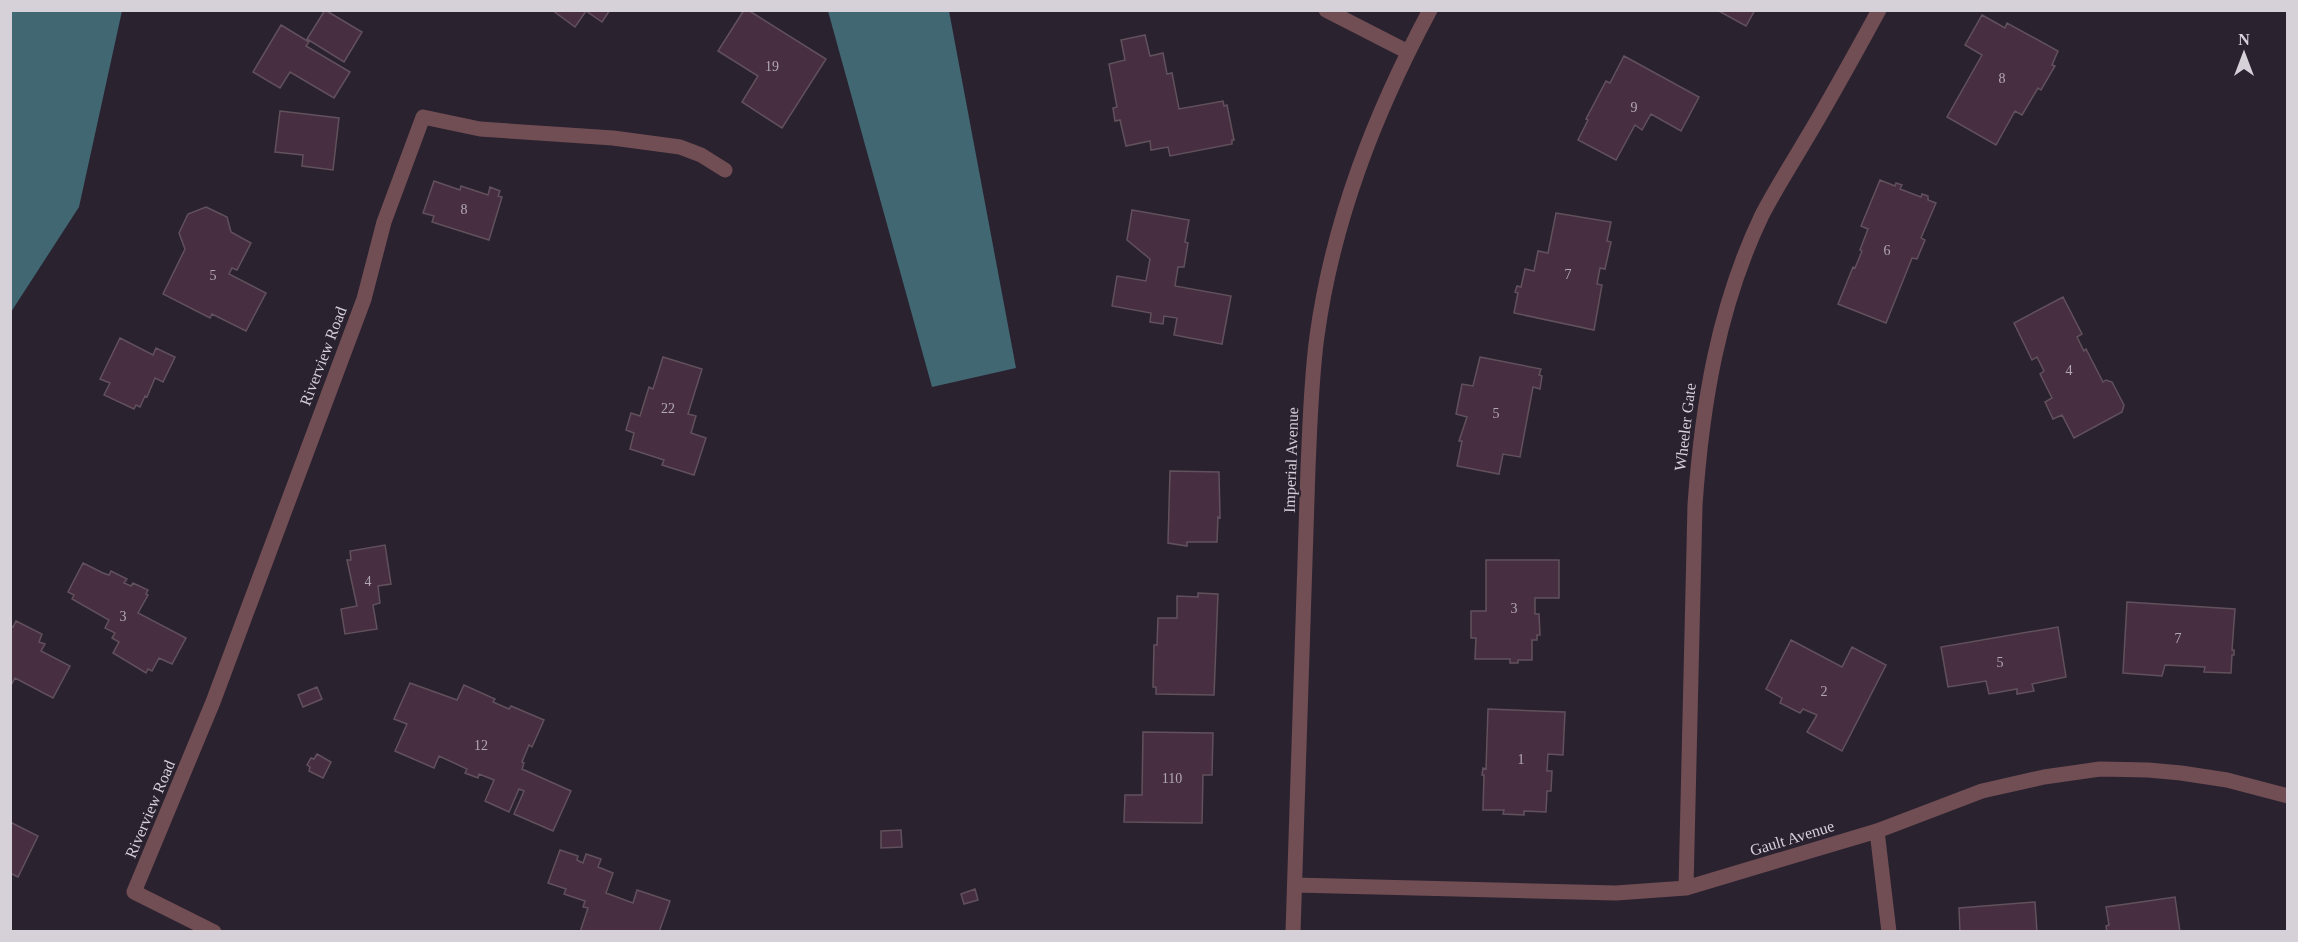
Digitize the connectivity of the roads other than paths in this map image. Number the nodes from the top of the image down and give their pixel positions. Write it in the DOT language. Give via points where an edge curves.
graph roads {
  1 [pos="1326,10"];
  2 [pos="1430,10"];
  3 [pos="1879,10"];
  4 [pos="1408,52"];
  5 [pos="725,170"];
  6 [pos="2288,796"];
  7 [pos="1877,831"];
  8 [pos="1295,885"];
  9 [pos="1686,888"];
  10 [pos="214,932"];
  11 [pos="1293,932"];
  12 [pos="1889,932"];
  1 -- 4 [label="street"];
  2 -- 4 [label="street, Imperial Avenue"];
  3 -- 9 [label="street, Wheeler Gate" via="1762,215 1736,279 1711,367 1695,505"];
  4 -- 8 [label="street, Imperial Avenue" via="1354,178 1317,335 1308,468"];
  5 -- 10 [label="street, Riverview Road" via="680,147 480,129 423,117 384,222 364,298 213,702 134,892"];
  6 -- 7 [label="street, Gault Avenue" via="2227,780 2148,770 2100,769 1982,791"];
  7 -- 9 [label="street, Gault Avenue"];
  7 -- 12 [label="street"];
  8 -- 9 [label="street, Gault Avenue" via="1616,893"];
  8 -- 11 [label="street, Imperial Avenue"];
}
